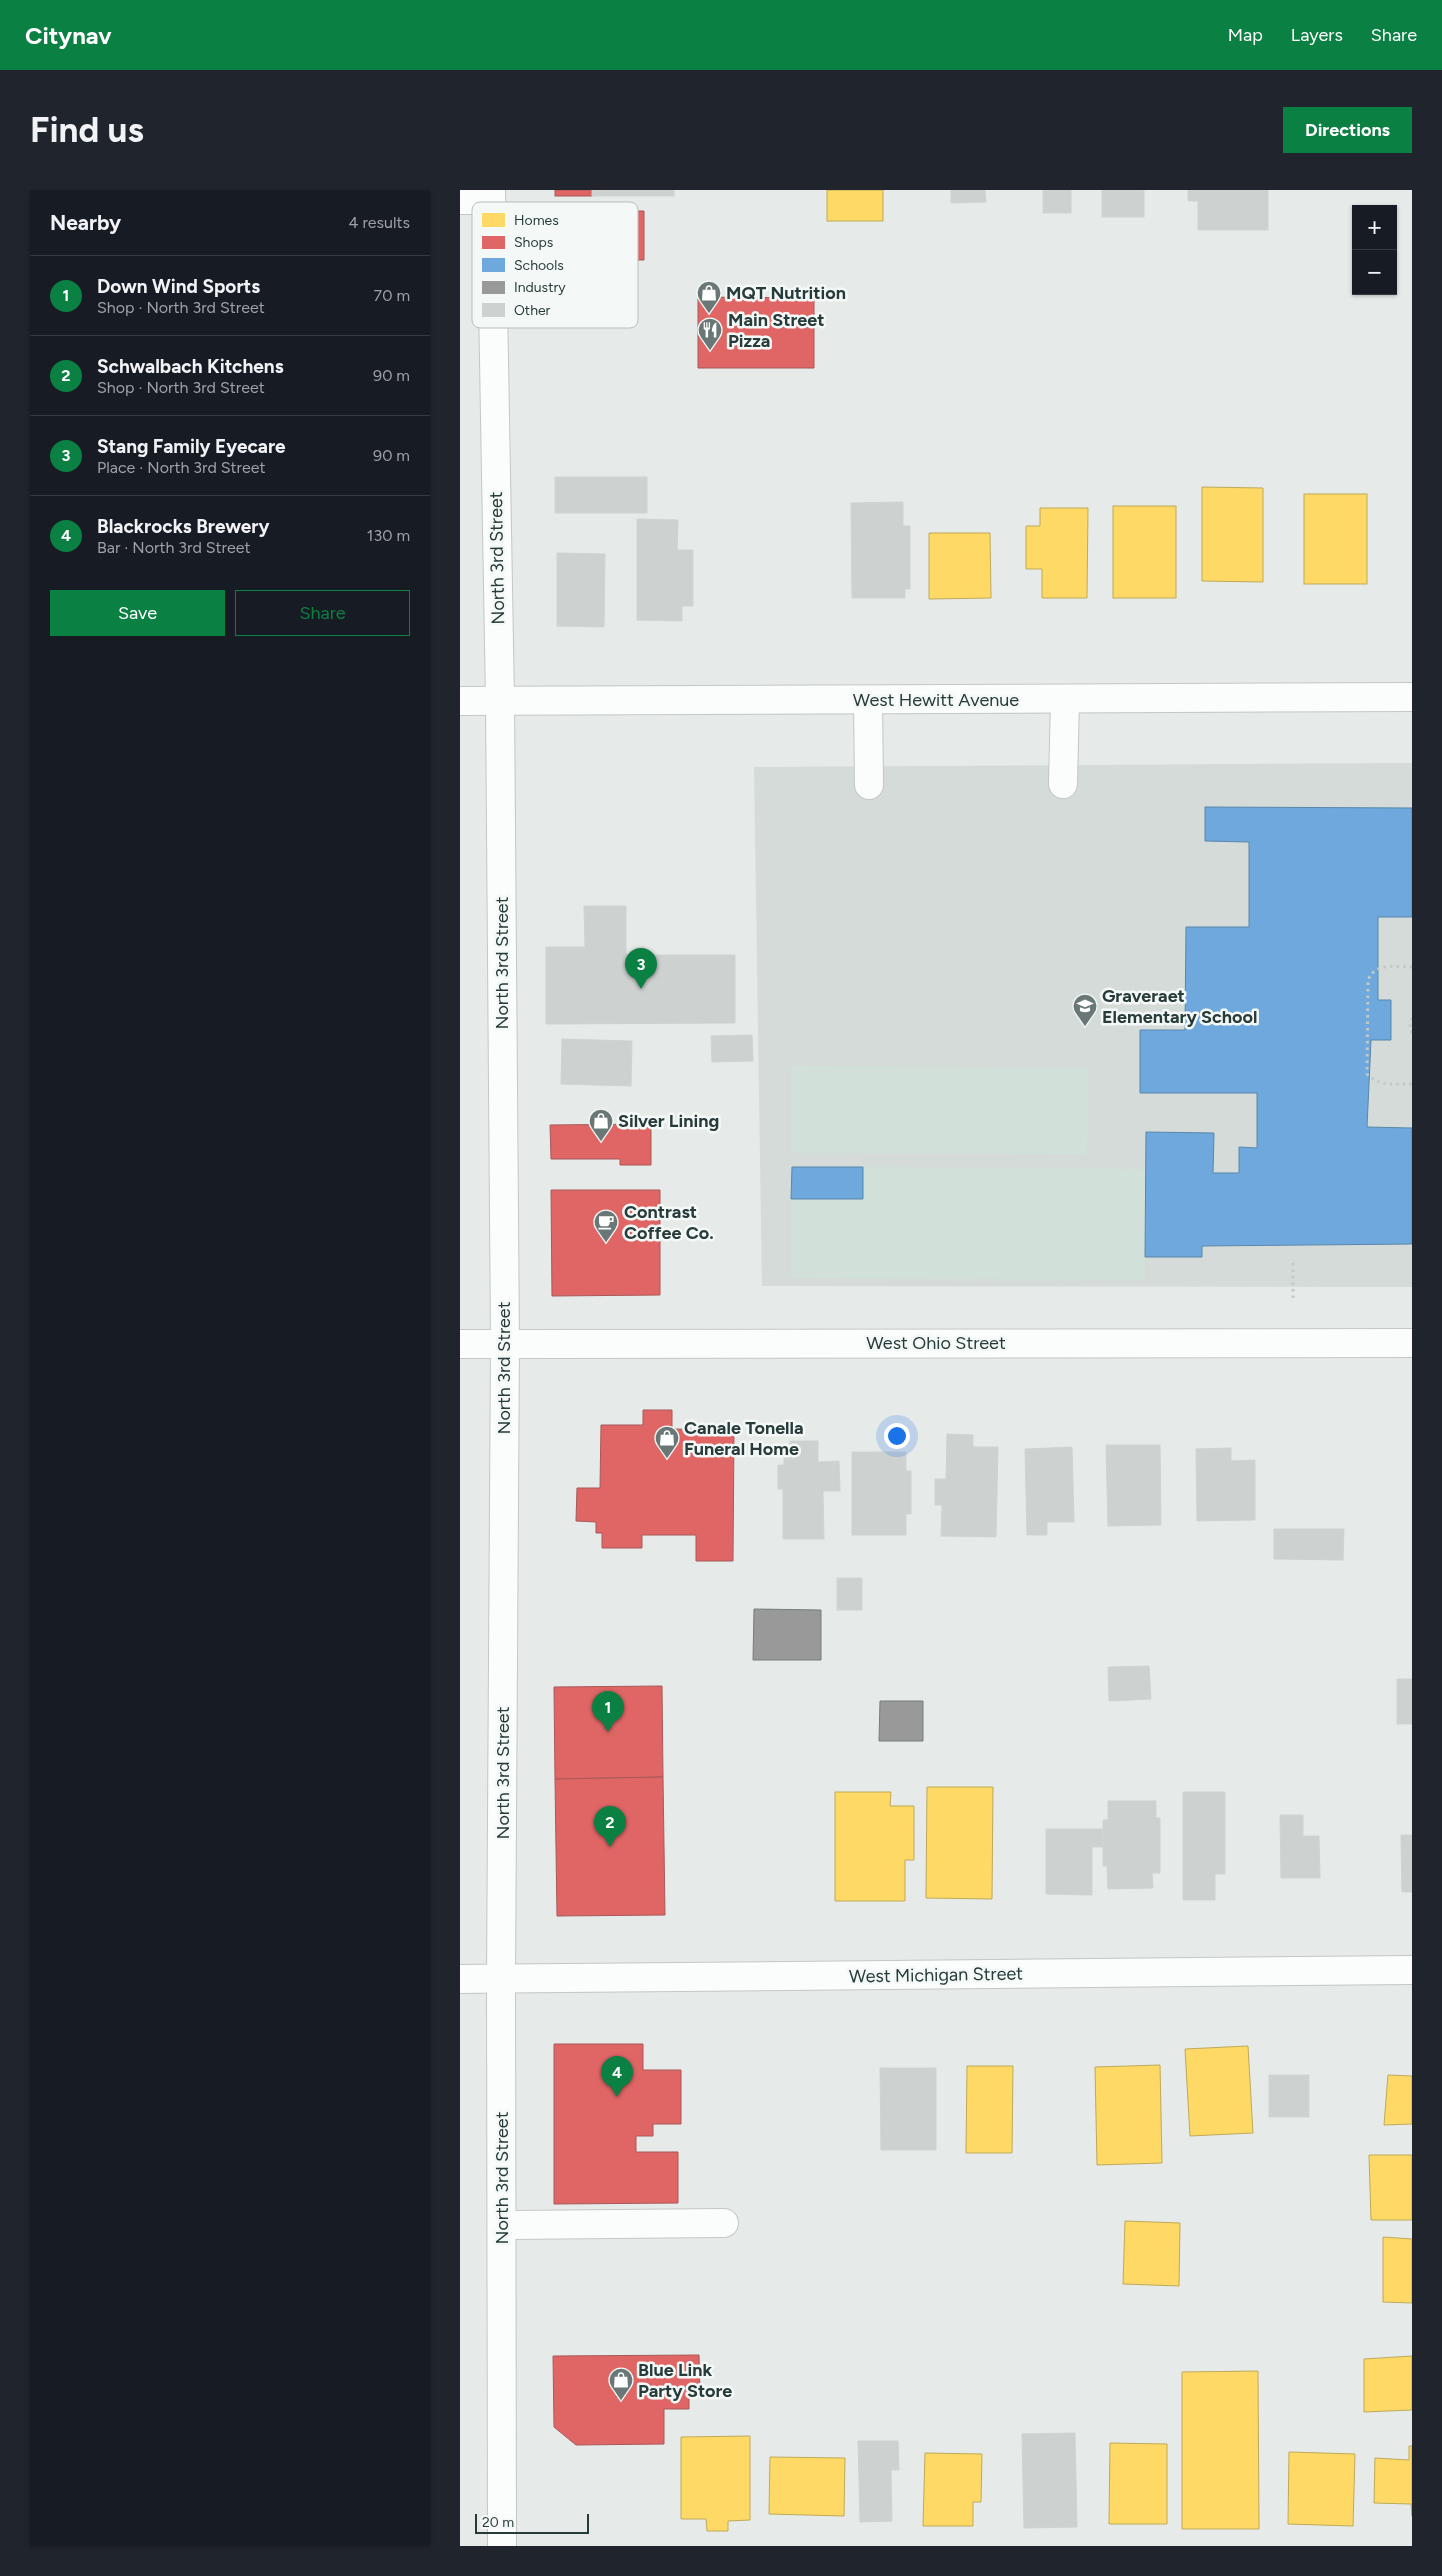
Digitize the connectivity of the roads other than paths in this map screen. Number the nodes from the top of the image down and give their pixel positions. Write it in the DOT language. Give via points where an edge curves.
graph roads {
  1 [pos="491,195"];
  2 [pos="460,200"];
  3 [pos="493,328"];
  4 [pos="1412,698"];
  5 [pos="500,700"];
  6 [pos="868,700"];
  7 [pos="1065,700"];
  8 [pos="460,701"];
  9 [pos="1063,784"];
  10 [pos="869,785"];
  11 [pos="505,1343"];
  12 [pos="1412,1343"];
  13 [pos="460,1344"];
  14 [pos="1412,1970"];
  15 [pos="460,1979"];
  16 [pos="501,1979"];
  17 [pos="724,2223"];
  18 [pos="502,2225"];
  19 [pos="502,2546"];
  1 -- 2 [label="street"];
  3 -- 5 [label="street, North 3rd Street"];
  4 -- 7 [label="street, West Hewitt Avenue"];
  5 -- 6 [label="street, West Hewitt Avenue"];
  5 -- 8 [label="street, West Hewitt Avenue"];
  5 -- 11 [label="street, North 3rd Street"];
  6 -- 7 [label="street, West Hewitt Avenue"];
  6 -- 10 [label="street"];
  7 -- 9 [label="street"];
  11 -- 12 [label="street, West Ohio Street"];
  11 -- 13 [label="street, West Ohio Street"];
  11 -- 16 [label="street, North 3rd Street"];
  14 -- 16 [label="street, West Michigan Street"];
  15 -- 16 [label="street, West Michigan Street"];
  16 -- 18 [label="street, North 3rd Street"];
  17 -- 18 [label="street"];
  18 -- 19 [label="street, North 3rd Street"];
}
